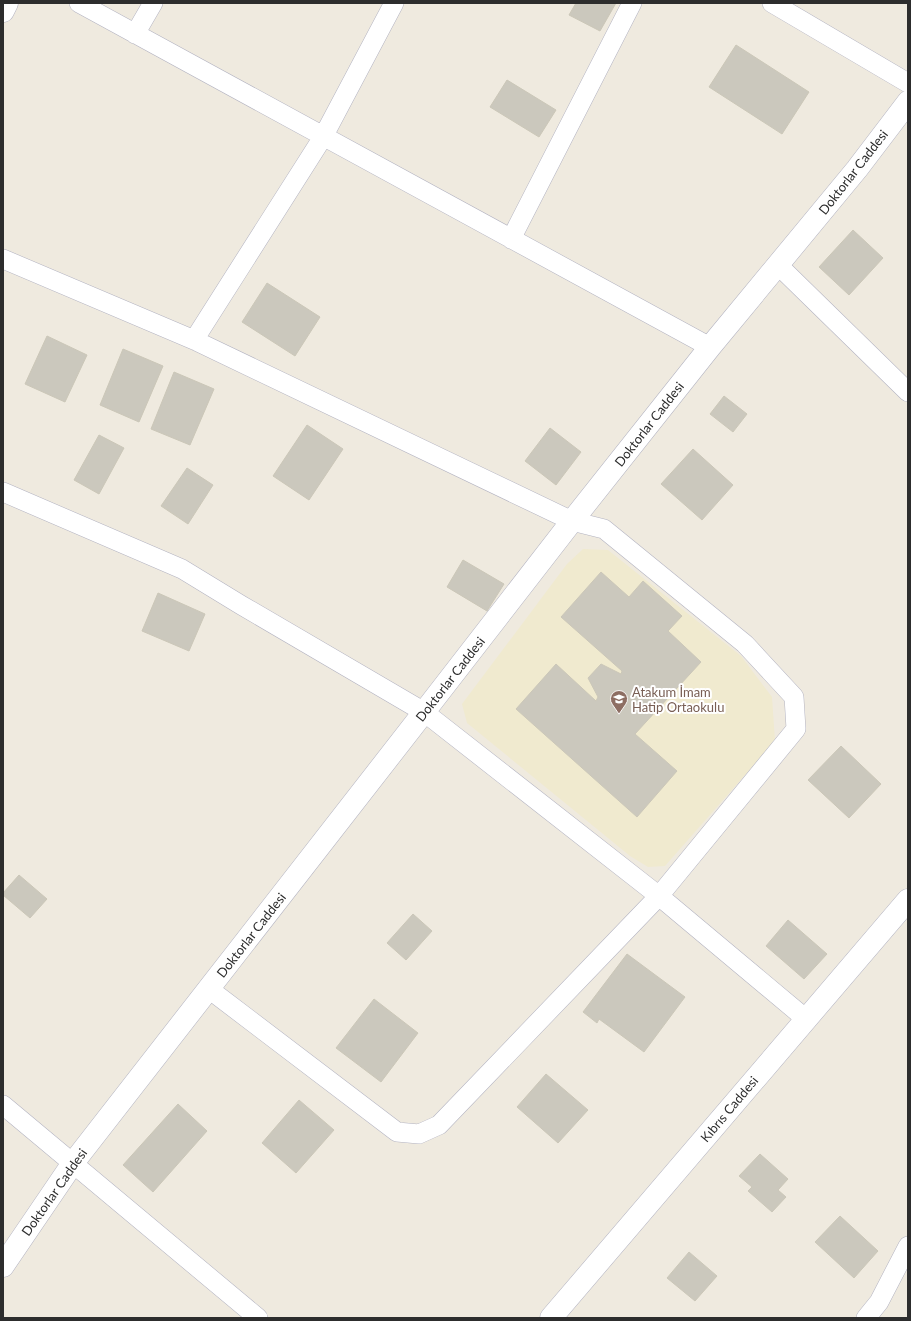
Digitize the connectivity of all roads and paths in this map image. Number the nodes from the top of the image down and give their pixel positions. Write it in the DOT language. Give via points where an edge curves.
graph roads {
  1 [pos="7,3"];
  2 [pos="79,3"];
  3 [pos="153,3"];
  4 [pos="394,3"];
  5 [pos="632,3"];
  6 [pos="772,3"];
  7 [pos="3,10"];
  8 [pos="135,34"];
  9 [pos="908,83"];
  10 [pos="907,105"];
  11 [pos="323,137"];
  12 [pos="511,239"];
  13 [pos="3,259"];
  14 [pos="778,265"];
  15 [pos="194,340"];
  16 [pos="710,348"];
  17 [pos="908,392"];
  18 [pos="3,492"];
  19 [pos="572,521"];
  20 [pos="424,712"];
  21 [pos="659,896"];
  22 [pos="908,900"];
  23 [pos="209,989"];
  24 [pos="806,1019"];
  25 [pos="3,1105"];
  26 [pos="74,1163"];
  27 [pos="908,1246"];
  28 [pos="3,1266"];
  29 [pos="258,1318"];
  30 [pos="550,1318"];
  31 [pos="866,1318"];
  1 -- 7 [label="street"];
  2 -- 8 [label="street"];
  3 -- 8 [label="street"];
  4 -- 11 [label="street"];
  5 -- 12 [label="street"];
  6 -- 9 [label="street"];
  8 -- 11 [label="street"];
  10 -- 14 [label="street, Doktorlar Caddesi"];
  11 -- 12 [label="street"];
  11 -- 15 [label="street"];
  12 -- 16 [label="street"];
  13 -- 15 [label="street"];
  14 -- 16 [label="street, Doktorlar Caddesi"];
  14 -- 17 [label="street"];
  15 -- 19 [label="street"];
  16 -- 19 [label="street, Doktorlar Caddesi"];
  18 -- 20 [label="street" via="182,569"];
  19 -- 20 [label="street, Doktorlar Caddesi"];
  19 -- 21 [label="street" via="604,529 745,644 794,697 796,729"];
  20 -- 21 [label="street"];
  20 -- 23 [label="street, Doktorlar Caddesi"];
  21 -- 23 [label="street" via="439,1125 419,1134 397,1132"];
  21 -- 24 [label="street"];
  22 -- 24 [label="street, Kıbrıs Caddesi"];
  23 -- 26 [label="street, Doktorlar Caddesi"];
  24 -- 30 [label="street, Kıbrıs Caddesi"];
  25 -- 26 [label="street"];
  26 -- 28 [label="street, Doktorlar Caddesi"];
  26 -- 29 [label="street"];
  27 -- 31 [label="street" via="879,1302"];
}
